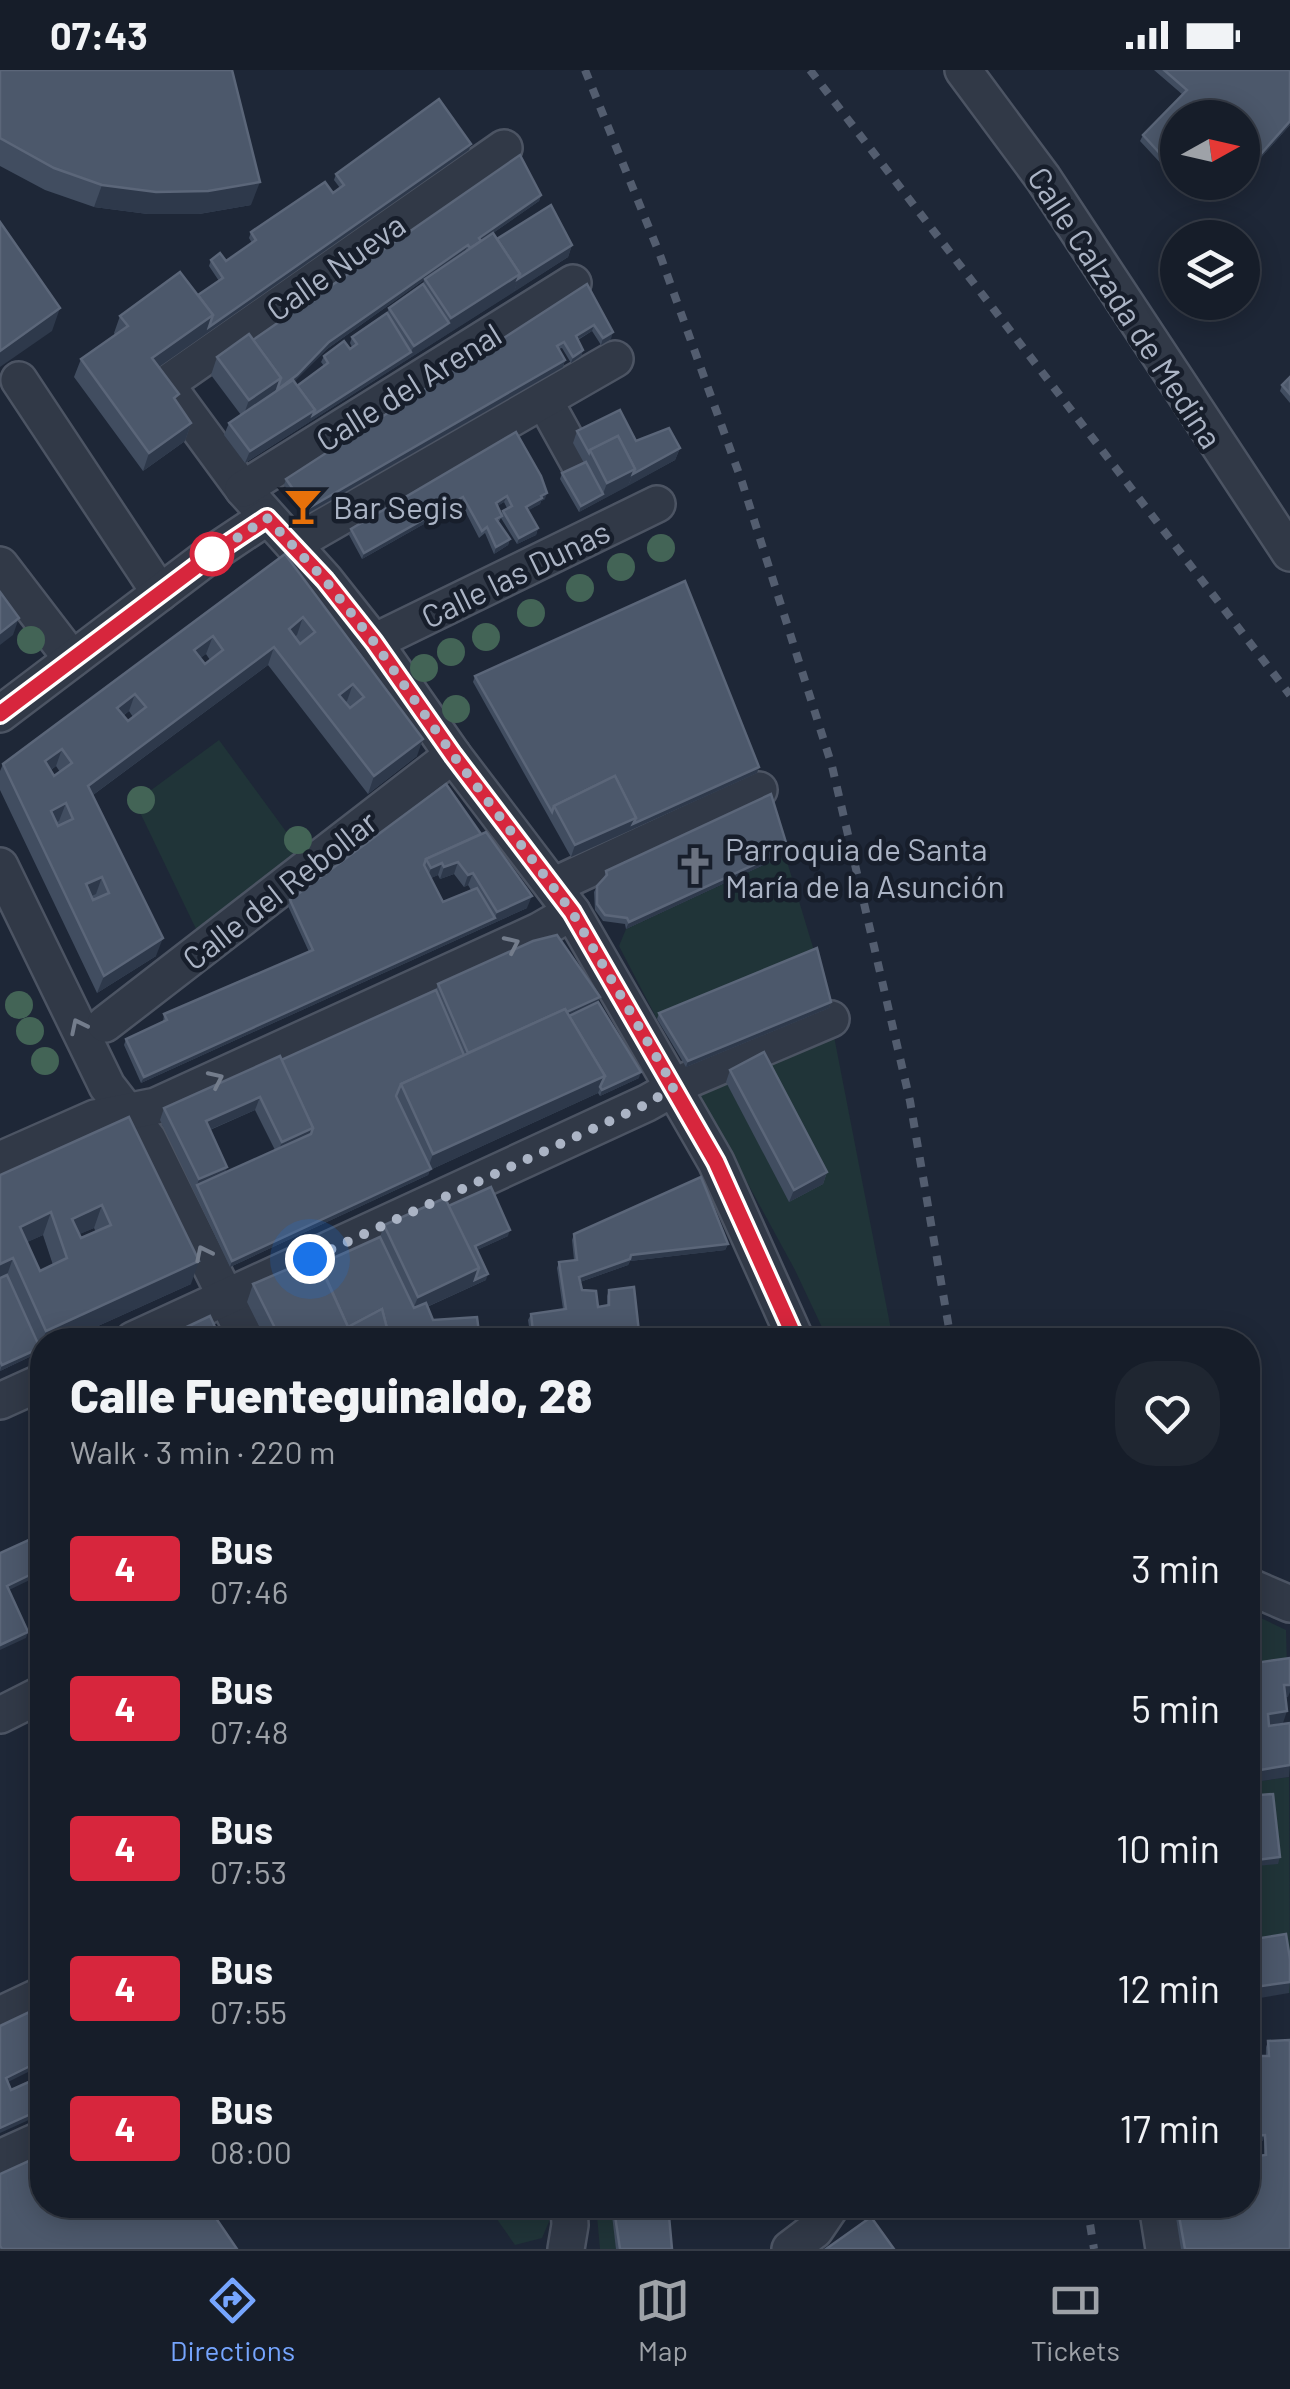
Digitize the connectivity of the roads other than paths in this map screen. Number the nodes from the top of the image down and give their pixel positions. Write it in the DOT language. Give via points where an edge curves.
graph roads {
  1 [pos="963,70"];
  2 [pos="504,148"];
  3 [pos="573,283"];
  4 [pos="615,359"];
  5 [pos="19,380"];
  6 [pos="544,400"];
  7 [pos="581,467"];
  8 [pos="243,489"];
  9 [pos="657,504"];
  10 [pos="267,518"];
  11 [pos="293,544"];
  12 [pos="1287,544"];
  13 [pos="0,565"];
  14 [pos="160,593"];
  15 [pos="374,642"];
  16 [pos="72,659"];
  17 [pos="0,714"];
  18 [pos="453,755"];
  19 [pos="759,790"];
  20 [pos="0,866"];
  21 [pos="562,899"];
  22 [pos="830,1019"];
  23 [pos="105,1024"];
  24 [pos="674,1087"];
  25 [pos="125,1111"];
  26 [pos="0,1160"];
  27 [pos="226,1298"];
  28 [pos="160,1328"];
  29 [pos="241,1328"];
  30 [pos="791,1328"];
  31 [pos="30,1387"];
  32 [pos="0,1401"];
  33 [pos="1260,1591"];
  34 [pos="1290,1604"];
  35 [pos="30,1700"];
  36 [pos="0,1715"];
  37 [pos="30,2000"];
  38 [pos="0,2015"];
  39 [pos="30,2144"];
  40 [pos="0,2158"];
  41 [pos="570,2218"];
  42 [pos="824,2218"];
  43 [pos="1160,2218"];
  44 [pos="566,2249"];
  45 [pos="790,2249"];
  46 [pos="1164,2249"];
  1 -- 12 [label="street, Calle Calzada de Medina"];
  2 -- 8 [label="street, Calle Nueva" via="166,384"];
  3 -- 8 [label="street, Calle del Arenal"];
  4 -- 6 [label="street"];
  5 -- 14 [label="street"];
  6 -- 7 [label="street"];
  6 -- 11 [label="street"];
  8 -- 10 [label="street"];
  9 -- 15 [label="street, Calle las Dunas"];
  10 -- 11 [label="street"];
  10 -- 14 [label="street"];
  11 -- 15 [label="street"];
  13 -- 16 [label="street"];
  14 -- 16 [label="street"];
  15 -- 18 [label="street"];
  16 -- 17 [label="street"];
  18 -- 21 [label="street"];
  18 -- 23 [label="street, Calle del Rebollar"];
  19 -- 21 [label="street"];
  25 -- 20 [label="street, one-way" via="106,1086"];
  21 -- 24 [label="street"];
  25 -- 21 [label="street, one-way" via="156,1106 540,931"];
  22 -- 24 [label="street"];
  24 -- 27 [label="street"];
  24 -- 30 [label="street" via="716,1162"];
  25 -- 26 [label="street"];
  27 -- 25 [label="street, one-way" via="148,1139"];
  27 -- 28 [label="street"];
  27 -- 29 [label="street"];
  31 -- 32 [label="street"];
  33 -- 34 [label="street"];
  35 -- 36 [label="street"];
  37 -- 38 [label="street"];
  39 -- 40 [label="street"];
  41 -- 44 [label="street"];
  42 -- 45 [label="street"];
  43 -- 46 [label="street"];
}
